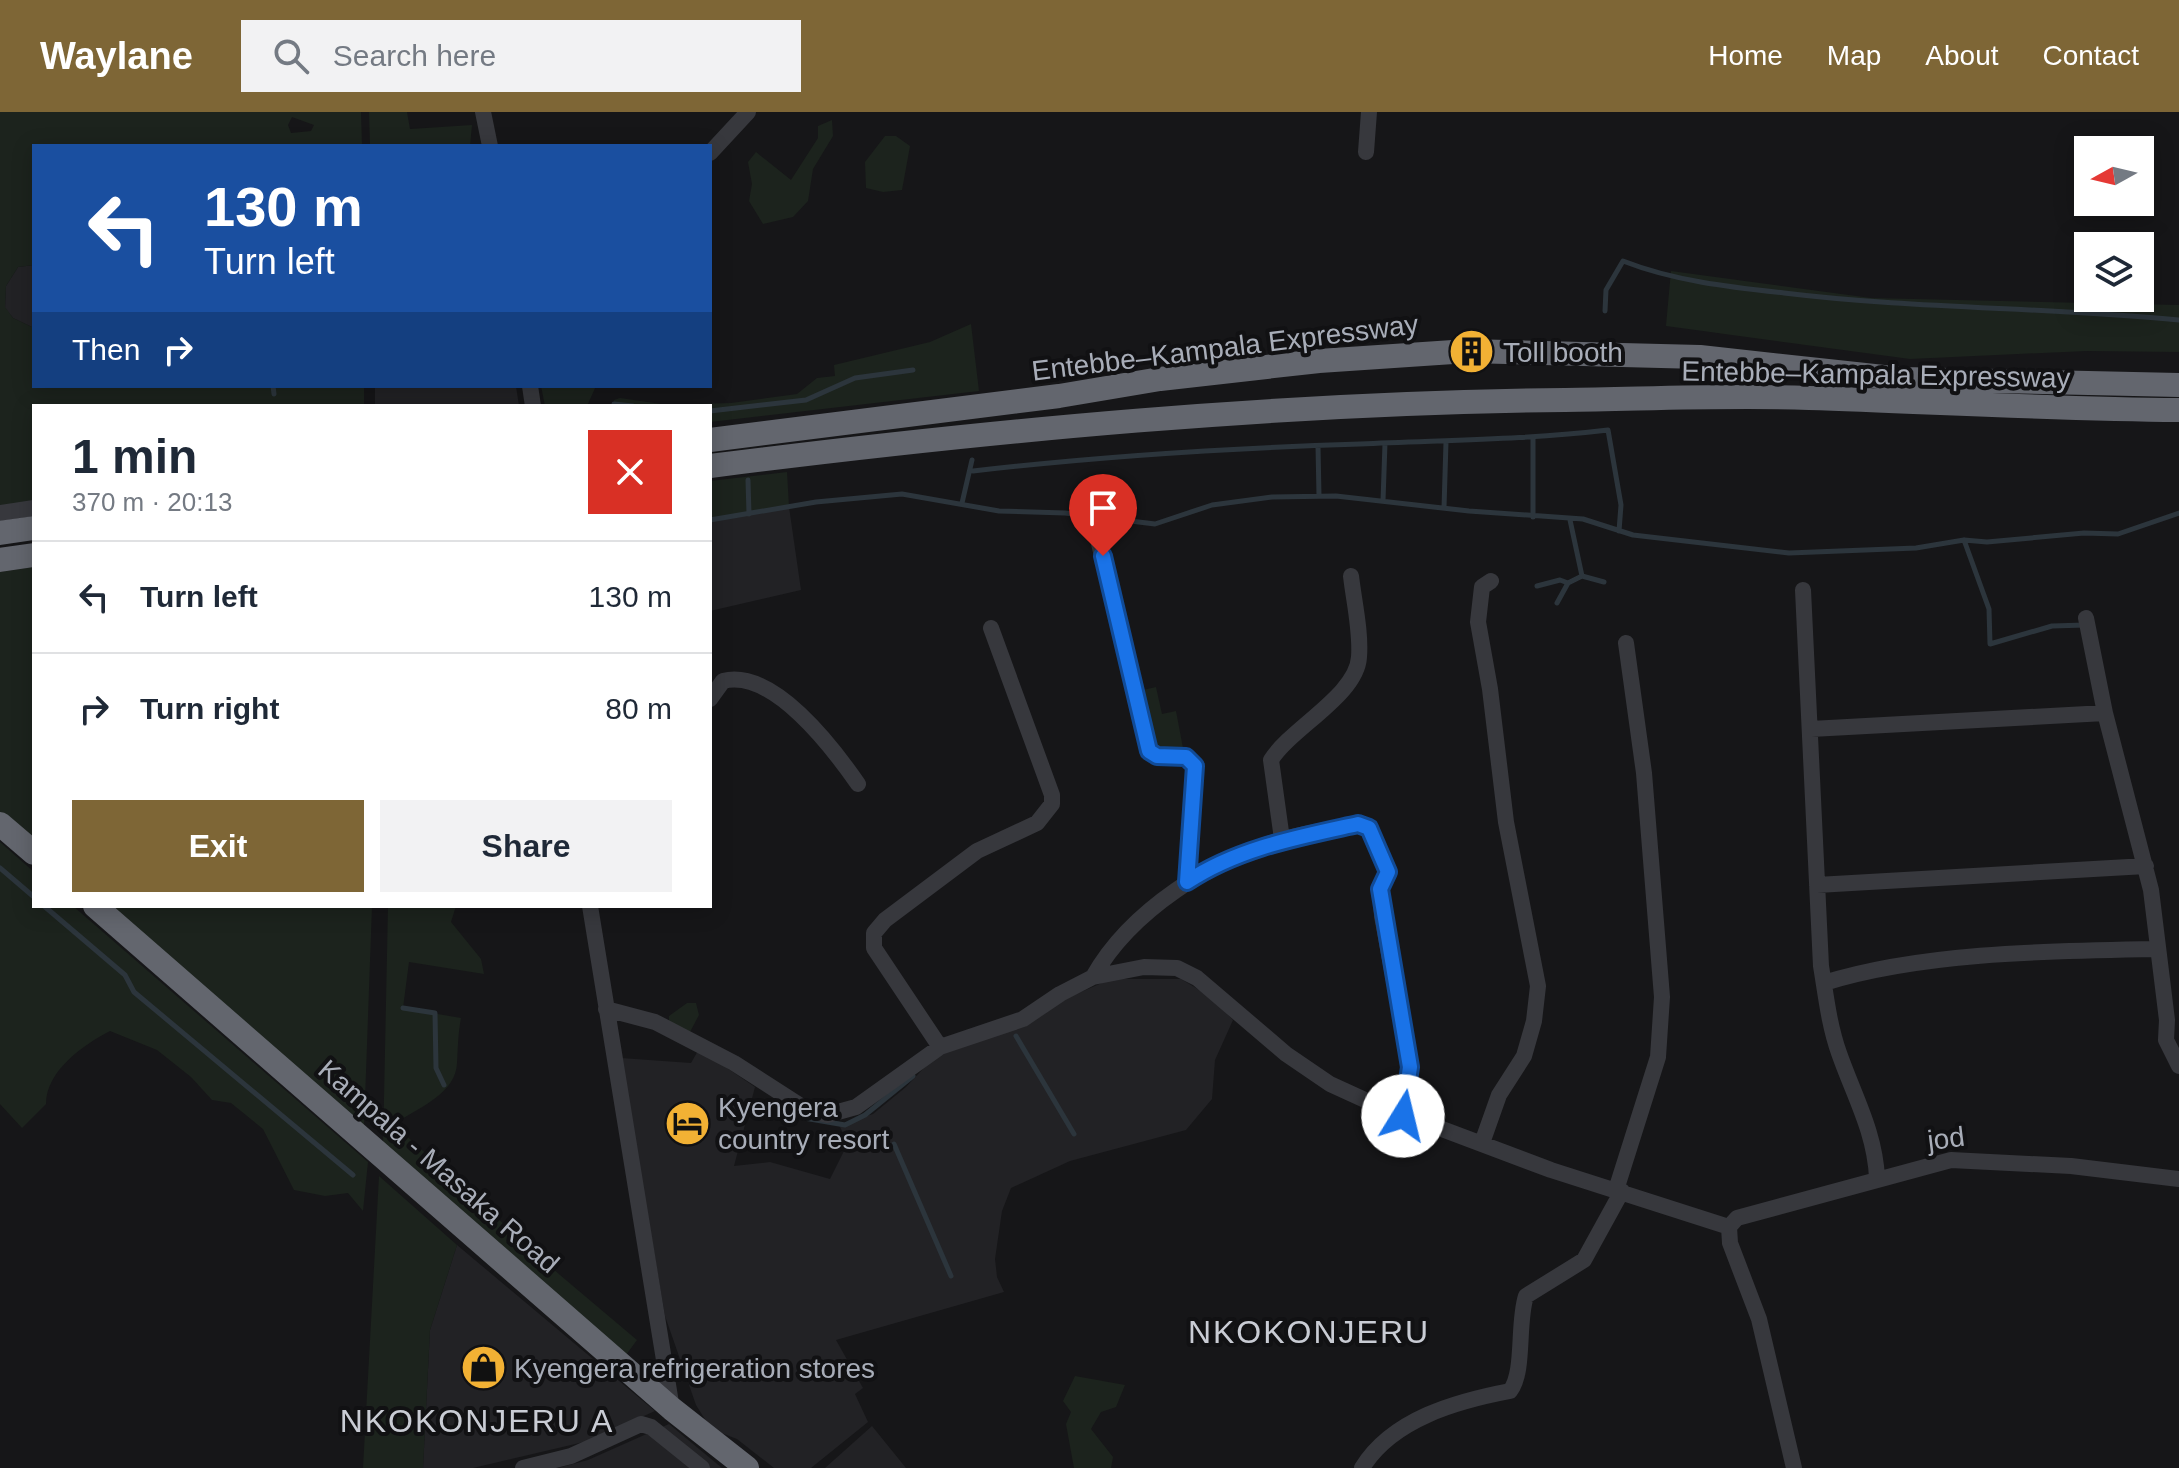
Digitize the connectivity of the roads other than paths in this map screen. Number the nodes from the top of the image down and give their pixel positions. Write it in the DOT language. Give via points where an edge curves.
graph roads {
  1 [pos="483,112"];
  2 [pos="748,112"];
  3 [pos="1369,112"];
  4 [pos="490,144"];
  5 [pos="712,151"];
  6 [pos="1366,152"];
  7 [pos="2179,385"];
  8 [pos="2179,410"];
  9 [pos="712,440"];
  10 [pos="712,466"];
  11 [pos="32,508"];
  12 [pos="0,513"];
  13 [pos="1095,527"];
  14 [pos="32,528"];
  15 [pos="0,533"];
  16 [pos="32,555"];
  17 [pos="0,560"];
  18 [pos="1351,576"];
  19 [pos="1491,581"];
  20 [pos="1803,590"];
  21 [pos="2086,618"];
  22 [pos="991,628"];
  23 [pos="1626,643"];
  24 [pos="712,696"];
  25 [pos="2105,713"];
  26 [pos="1811,729"];
  27 [pos="858,784"];
  28 [pos="0,824"];
  29 [pos="1282,839"];
  30 [pos="32,851"];
  31 [pos="2146,866"];
  32 [pos="1187,882"];
  33 [pos="1817,885"];
  34 [pos="97,908"];
  35 [pos="590,908"];
  36 [pos="2156,949"];
  37 [pos="1093,977"];
  38 [pos="1824,983"];
  39 [pos="606,1009"];
  40 [pos="940,1047"];
  41 [pos="2179,1066"];
  42 [pos="1403,1116"];
  43 [pos="1482,1143"];
  44 [pos="1877,1178"];
  45 [pos="2179,1179"];
  46 [pos="1619,1191"];
  47 [pos="1729,1227"];
  48 [pos="672,1409"];
  49 [pos="744,1467"];
  50 [pos="523,1468"];
  51 [pos="702,1468"];
  52 [pos="1362,1468"];
  53 [pos="1794,1468"];
  1 -- 4 [label="street"];
  2 -- 5 [label="street"];
  3 -- 6 [label="street"];
  7 -- 9 [label="highway, Entebbe–Kampala Expressway" via="1902,379 1700,357 1468,351 1160,379"];
  8 -- 10 [label="highway, Entebbe–Kampala Expressway" via="1806,398 1240,411 936,438"];
  11 -- 12 [label="street"];
  13 -- 32 [label="street" via="1149,751 1186,757 1195,766"];
  14 -- 15 [label="highway"];
  16 -- 17 [label="highway"];
  18 -- 29 [label="street" via="1356,672 1271,760"];
  19 -- 43 [label="street" via="1482,587 1478,622 1506,822 1538,986 1524,1056 1499,1095"];
  20 -- 26 [label="street"];
  21 -- 25 [label="street"];
  22 -- 40 [label="street" via="1052,804 1037,823 977,851 874,933 874,948"];
  23 -- 46 [label="street" via="1644,773 1662,997 1658,1057"];
  24 -- 27 [label="street" via="723,681 735,678 779,695"];
  25 -- 26 [label="street"];
  25 -- 31 [label="street"];
  26 -- 33 [label="street"];
  28 -- 30 [label="highway"];
  29 -- 32 [label="street"];
  29 -- 42 [label="street" via="1358,824 1369,828 1387,866 1380,889 1382,916 1410,1067"];
  31 -- 33 [label="street"];
  31 -- 36 [label="street"];
  32 -- 37 [label="street" via="1112,946"];
  33 -- 38 [label="street"];
  34 -- 48 [label="highway, Kampala - Masaka Road"];
  35 -- 39 [label="street"];
  36 -- 38 [label="street" via="1892,966"];
  36 -- 41 [label="street" via="2166,1040"];
  37 -- 40 [label="street" via="1023,1019"];
  37 -- 42 [label="street" via="1144,967 1177,968 1197,978 1330,1084"];
  38 -- 44 [label="street" via="1839,1052 1869,1126"];
  39 -- 40 [label="street" via="655,1022 734,1063 807,1110 827,1115 856,1107"];
  39 -- 48 [label="street"];
  42 -- 43 [label="street"];
  43 -- 46 [label="street"];
  44 -- 45 [label="street, jod" via="1977,1159"];
  44 -- 47 [label="street, jod" via="1737,1218"];
  46 -- 47 [label="street"];
  46 -- 52 [label="street" via="1584,1260 1526,1296 1519,1318 1517,1381 1510,1391 1465,1400 1405,1427"];
  47 -- 53 [label="street" via="1730,1243 1759,1319"];
  48 -- 49 [label="highway, Kampala - Masaka Road"];
  50 -- 51 [label="street" via="571,1456 646,1424"];
}
